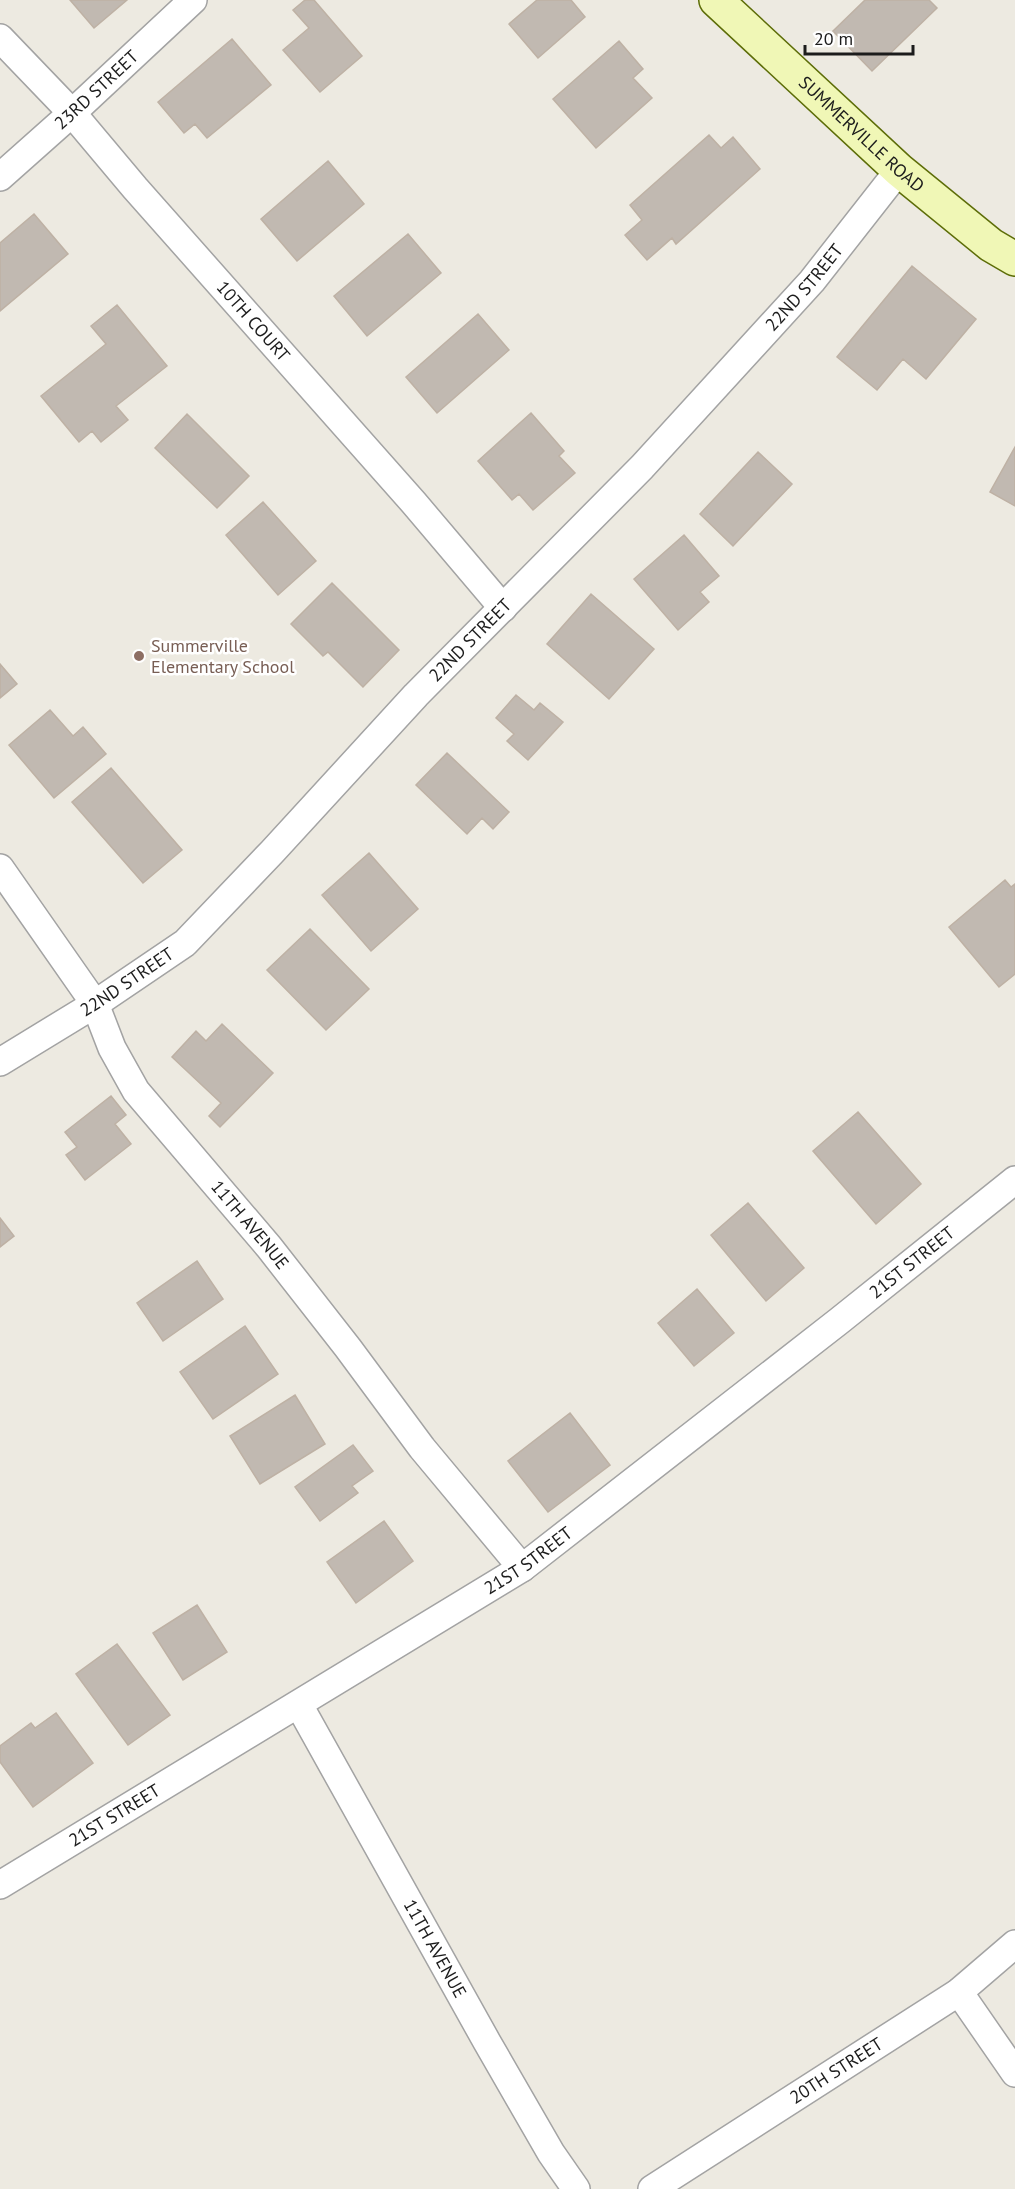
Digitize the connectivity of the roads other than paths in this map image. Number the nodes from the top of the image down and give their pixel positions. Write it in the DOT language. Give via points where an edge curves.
graph roads {
  1 [pos="194,0"];
  2 [pos="716,0"];
  3 [pos="0,38"];
  4 [pos="72,113"];
  5 [pos="899,170"];
  6 [pos="0,177"];
  7 [pos="1015,259"];
  8 [pos="503,608"];
  9 [pos="0,868"];
  10 [pos="96,1004"];
  11 [pos="0,1062"];
  12 [pos="1015,1180"];
  13 [pos="522,1568"];
  14 [pos="299,1705"];
  15 [pos="0,1885"];
  16 [pos="1015,1944"];
  17 [pos="959,1992"];
  18 [pos="1015,2073"];
  19 [pos="576,2189"];
  20 [pos="652,2189"];
  1 -- 4 [label="street, 23RD STREET"];
  2 -- 5 [label="main road, SUMMERVILLE ROAD"];
  3 -- 4 [label="street, 10TH COURT"];
  4 -- 6 [label="street, 23RD STREET"];
  4 -- 8 [label="street, 10TH COURT"];
  5 -- 7 [label="main road, SUMMERVILLE ROAD" via="991,245"];
  5 -- 8 [label="street, 22ND STREET" via="804,290 642,467"];
  8 -- 10 [label="street, 22ND STREET" via="416,695 185,943"];
  9 -- 10 [label="street, 11TH AVENUE"];
  10 -- 11 [label="street, 22ND STREET"];
  10 -- 13 [label="street, 11TH AVENUE" via="112,1048 136,1091 269,1247 422,1448"];
  12 -- 13 [label="street, 21ST STREET"];
  13 -- 14 [label="street, 21ST STREET"];
  14 -- 15 [label="street, 21ST STREET"];
  14 -- 19 [label="street, 11TH AVENUE" via="487,2042"];
  16 -- 17 [label="street, 20TH STREET"];
  17 -- 18 [label="street"];
  17 -- 20 [label="street, 20TH STREET"];
}
